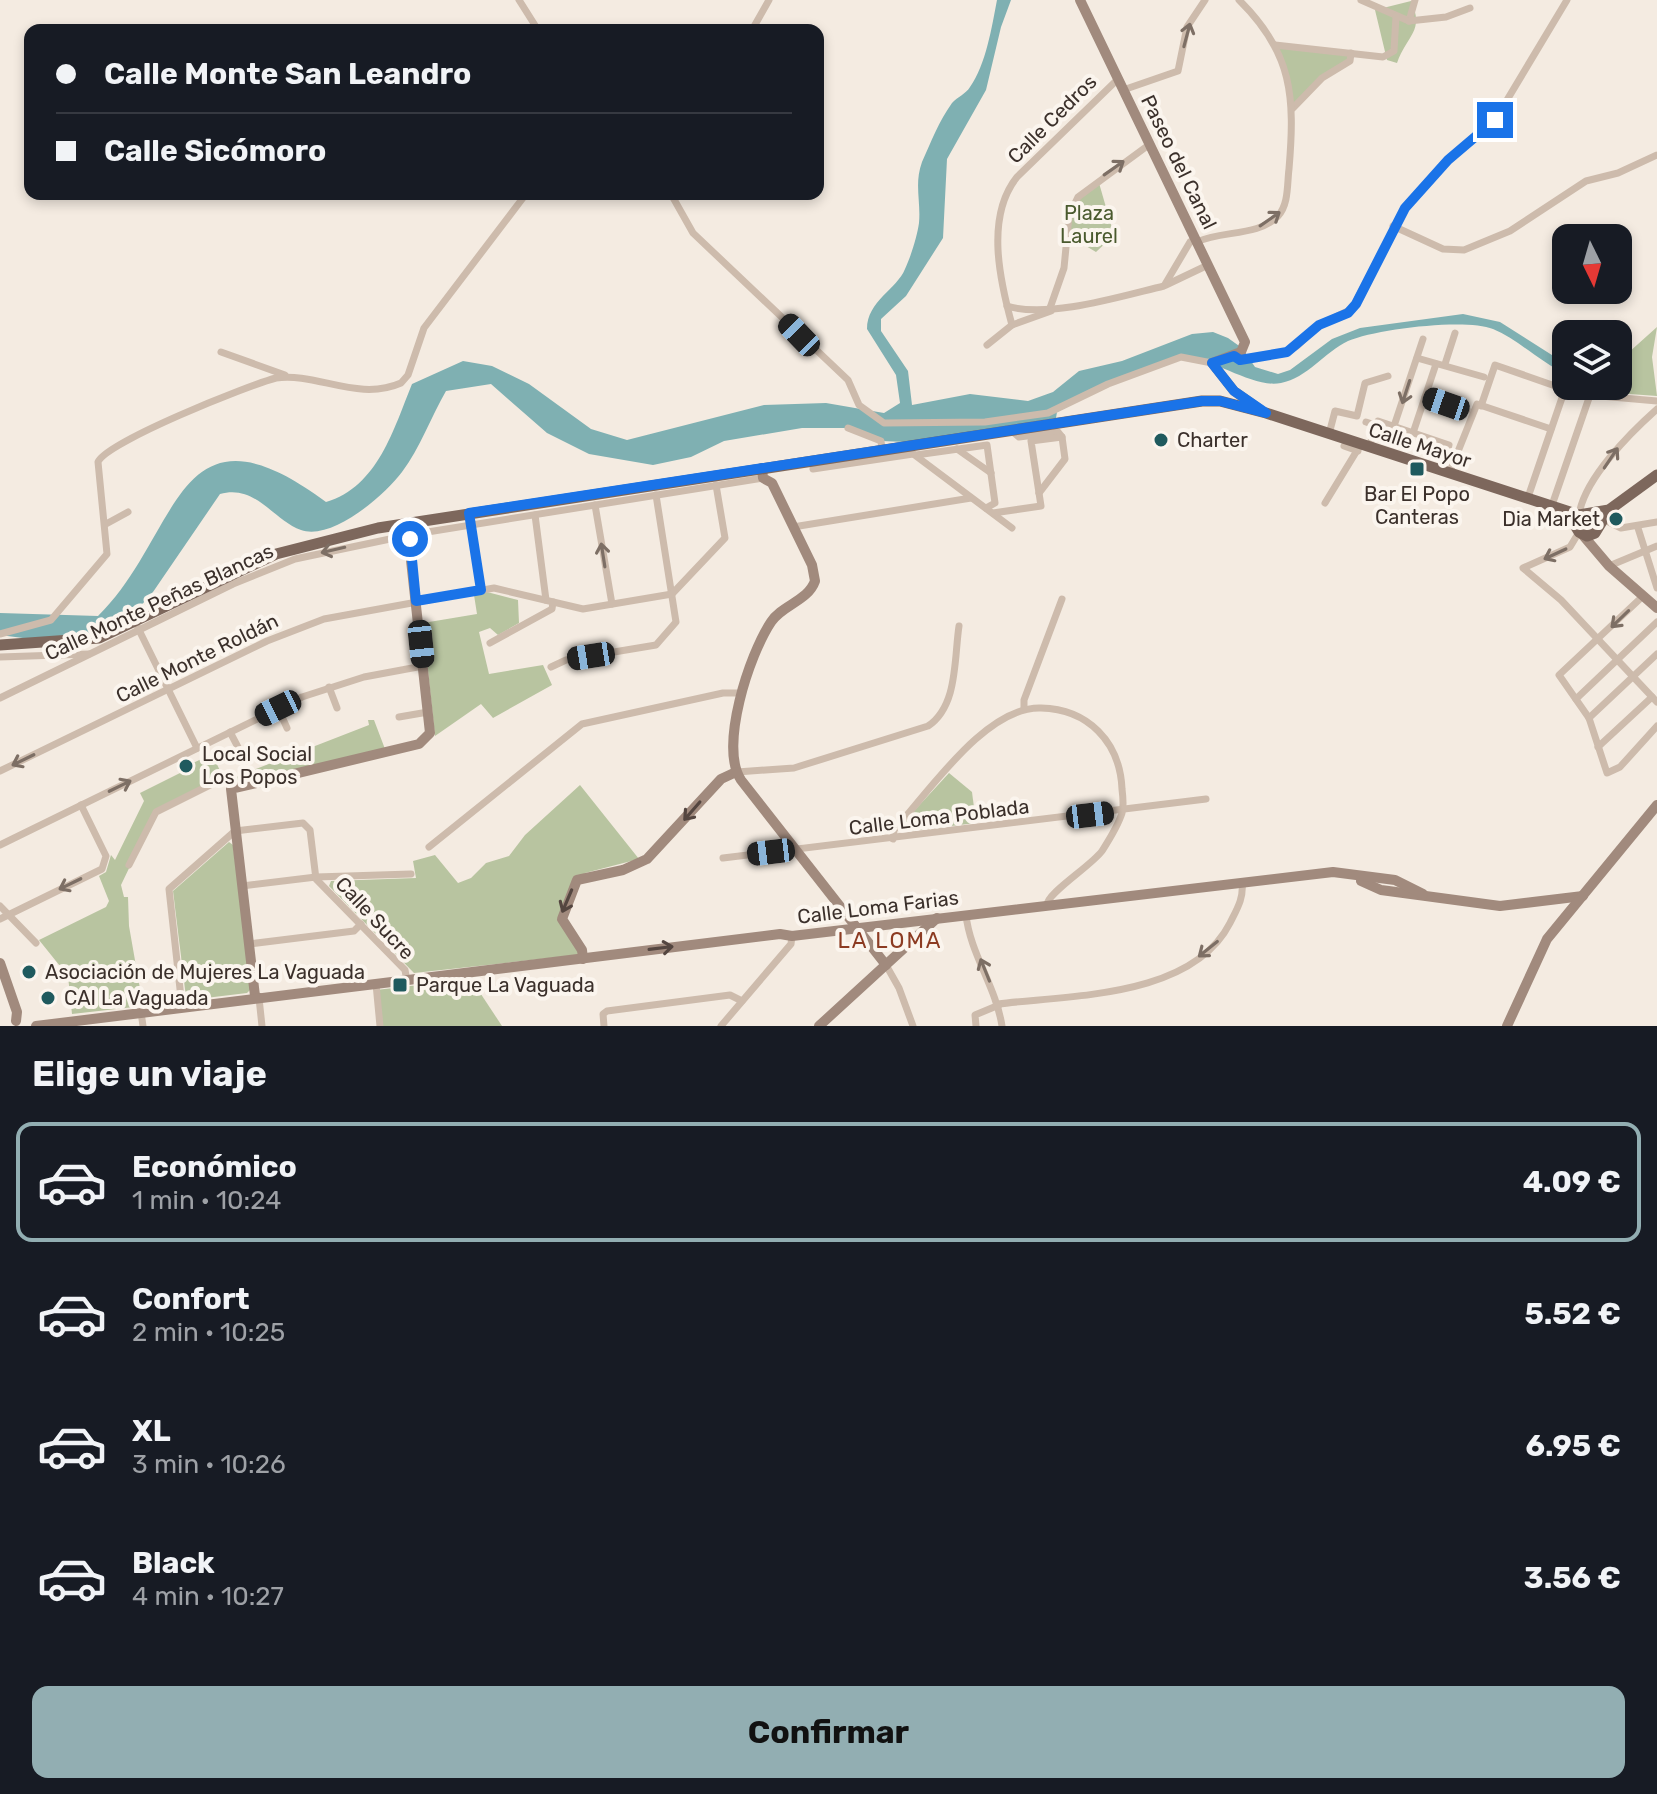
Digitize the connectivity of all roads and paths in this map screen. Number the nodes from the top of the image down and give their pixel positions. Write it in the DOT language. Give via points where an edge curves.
graph roads {
  1 [pos="519,0"];
  2 [pos="769,0"];
  3 [pos="1080,0"];
  4 [pos="1205,0"];
  5 [pos="1239,0"];
  6 [pos="1361,0"];
  7 [pos="1415,0"];
  8 [pos="1567,0"];
  9 [pos="1470,8"];
  10 [pos="1396,16"];
  11 [pos="1409,21"];
  12 [pos="534,24"];
  13 [pos="755,24"];
  14 [pos="1275,45"];
  15 [pos="1351,53"];
  16 [pos="1121,84"];
  17 [pos="1293,108"];
  18 [pos="1150,144"];
  19 [pos="1657,155"];
  20 [pos="521,200"];
  21 [pos="674,200"];
  22 [pos="1393,226"];
  23 [pos="1196,240"];
  24 [pos="1208,265"];
  25 [pos="1164,286"];
  26 [pos="1073,305"];
  27 [pos="1007,306"];
  28 [pos="1050,308"];
  29 [pos="1012,325"];
  30 [pos="1455,333"];
  31 [pos="1423,339"];
  32 [pos="987,345"];
  33 [pos="221,352"];
  34 [pos="1234,356"];
  35 [pos="1417,358"];
  36 [pos="1212,363"];
  37 [pos="1440,364"];
  38 [pos="1388,376"];
  39 [pos="291,377"];
  40 [pos="1484,377"];
  41 [pos="1552,385"];
  42 [pos="1425,397"];
  43 [pos="1632,399"];
  44 [pos="1561,400"];
  45 [pos="1588,400"];
  46 [pos="1657,401"];
  47 [pos="1479,405"];
  48 [pos="1657,409"];
  49 [pos="1467,410"];
  50 [pos="1266,413"];
  51 [pos="1394,426"];
  52 [pos="848,428"];
  53 [pos="1011,429"];
  54 [pos="1551,429"];
  55 [pos="1413,433"];
  56 [pos="1060,434"];
  57 [pos="1329,434"];
  58 [pos="1344,446"];
  59 [pos="1363,447"];
  60 [pos="882,449"];
  61 [pos="957,449"];
  62 [pos="912,452"];
  63 [pos="813,469"];
  64 [pos="1444,472"];
  65 [pos="991,473"];
  66 [pos="1657,475"];
  67 [pos="766,476"];
  68 [pos="716,485"];
  69 [pos="1039,493"];
  70 [pos="656,495"];
  71 [pos="971,498"];
  72 [pos="1527,500"];
  73 [pos="1325,503"];
  74 [pos="595,505"];
  75 [pos="1551,508"];
  76 [pos="990,510"];
  77 [pos="128,512"];
  78 [pos="535,515"];
  79 [pos="470,519"];
  80 [pos="1657,522"];
  81 [pos="1590,523"];
  82 [pos="106,524"];
  83 [pos="793,527"];
  84 [pos="1012,528"];
  85 [pos="1638,528"];
  86 [pos="408,529"];
  87 [pos="1657,546"];
  88 [pos="1646,550"];
  89 [pos="1609,566"];
  90 [pos="1654,571"];
  91 [pos="1657,588"];
  92 [pos="481,590"];
  93 [pos="672,594"];
  94 [pos="1062,599"];
  95 [pos="416,601"];
  96 [pos="550,601"];
  97 [pos="1652,601"];
  98 [pos="612,604"];
  99 [pos="1657,622"];
  100 [pos="137,626"];
  101 [pos="959,626"];
  102 [pos="0,634"];
  103 [pos="1598,640"];
  104 [pos="490,643"];
  105 [pos="0,645"];
  106 [pos="91,654"];
  107 [pos="1657,654"];
  108 [pos="0,657"];
  109 [pos="1616,659"];
  110 [pos="423,666"];
  111 [pos="551,667"];
  112 [pos="1633,677"];
  113 [pos="329,687"];
  114 [pos="168,689"];
  115 [pos="742,693"];
  116 [pos="0,698"];
  117 [pos="1576,699"];
  118 [pos="1654,699"];
  119 [pos="278,708"];
  120 [pos="337,708"];
  121 [pos="1024,709"];
  122 [pos="428,712"];
  123 [pos="399,717"];
  124 [pos="1589,718"];
  125 [pos="1657,726"];
  126 [pos="287,728"];
  127 [pos="230,732"];
  128 [pos="1598,747"];
  129 [pos="197,748"];
  130 [pos="240,751"];
  131 [pos="0,771"];
  132 [pos="736,772"];
  133 [pos="214,783"];
  134 [pos="1206,799"];
  135 [pos="81,805"];
  136 [pos="1657,805"];
  137 [pos="1123,809"];
  138 [pos="235,831"];
  139 [pos="893,839"];
  140 [pos="0,845"];
  141 [pos="429,847"];
  142 [pos="795,849"];
  143 [pos="723,858"];
  144 [pos="129,865"];
  145 [pos="411,874"];
  146 [pos="316,877"];
  147 [pos="1242,882"];
  148 [pos="242,886"];
  149 [pos="1583,896"];
  150 [pos="1047,905"];
  151 [pos="0,906"];
  152 [pos="8,915"];
  153 [pos="966,915"];
  154 [pos="937,918"];
  155 [pos="0,919"];
  156 [pos="909,922"];
  157 [pos="361,924"];
  158 [pos="856,928"];
  159 [pos="792,936"];
  160 [pos="919,936"];
  161 [pos="36,943"];
  162 [pos="249,944"];
  163 [pos="583,959"];
  164 [pos="886,965"];
  165 [pos="1,966"];
  166 [pos="407,981"];
  167 [pos="376,984"];
  168 [pos="259,998"];
  169 [pos="742,1001"];
  170 [pos="998,1004"];
  171 [pos="182,1007"];
  172 [pos="141,1012"];
  173 [pos="24,1024"];
  174 [pos="143,1026"];
  175 [pos="262,1026"];
  176 [pos="380,1026"];
  177 [pos="604,1026"];
  178 [pos="721,1026"];
  179 [pos="819,1026"];
  180 [pos="913,1026"];
  181 [pos="976,1026"];
  182 [pos="1002,1026"];
  183 [pos="1507,1026"];
  1 -- 12 [label="street"];
  2 -- 13 [label="street"];
  3 -- 16 [label="main road, Paseo del Canal"];
  16 -- 4 [label="street, one-way" via="1178,71 1187,27"];
  5 -- 14 [label="street"];
  6 -- 10 [label="street"];
  7 -- 11 [label="street"];
  8 -- 22 [label="street" via="1495,120 1433,176"];
  9 -- 11 [label="street"];
  10 -- 11 [label="street"];
  10 -- 15 [label="street" via="1394,51 1383,57"];
  14 -- 15 [label="street"];
  14 -- 17 [label="street"];
  15 -- 17 [label="street" via="1350,61 1322,78"];
  16 -- 18 [label="main road, Paseo del Canal"];
  16 -- 27 [label="street, Calle Cedros" via="1008,189 999,234"];
  23 -- 17 [label="street, one-way" via="1265,225 1283,210"];
  18 -- 23 [label="main road, Paseo del Canal"];
  28 -- 18 [label="street, one-way" via="1064,268 1069,216 1078,197"];
  19 -- 22 [label="street" via="1586,181 1510,231 1464,250 1443,249"];
  20 -- 39 [label="street" via="424,328 401,383 342,387"];
  21 -- 36 [label="street" via="693,233 848,380 859,405 884,423 1038,416 1181,357"];
  22 -- 34 [label="street" via="1348,313 1319,325 1281,354 1240,360"];
  23 -- 24 [label="main road, Paseo del Canal"];
  23 -- 25 [label="street"];
  24 -- 25 [label="street"];
  24 -- 34 [label="main road, Paseo del Canal" via="1244,340 1245,349"];
  25 -- 26 [label="street"];
  26 -- 28 [label="street"];
  26 -- 29 [label="street"];
  27 -- 28 [label="street" via="1023,311"];
  27 -- 29 [label="street, Calle Cedros"];
  29 -- 32 [label="street"];
  30 -- 37 [label="street"];
  31 -- 35 [label="street"];
  33 -- 39 [label="street"];
  34 -- 36 [label="main road"];
  35 -- 37 [label="street"];
  35 -- 51 [label="street, one-way"];
  36 -- 50 [label="main road" via="1234,391"];
  37 -- 40 [label="street"];
  37 -- 42 [label="street"];
  38 -- 57 [label="street" via="1365,383 1357,416 1335,411"];
  39 -- 82 [label="street" via="251,385 102,454 98,462"];
  41 -- 47 [label="street" via="1495,365"];
  42 -- 49 [label="street"];
  42 -- 55 [label="street"];
  43 -- 46 [label="street"];
  44 -- 54 [label="street"];
  45 -- 75 [label="street"];
  47 -- 54 [label="street"];
  47 -- 64 [label="street"];
  81 -- 48 [label="street, one-way" via="1581,503 1620,445"];
  50 -- 53 [label="main road, Calle Mayor" via="1207,400"];
  50 -- 57 [label="main road, Calle Mayor"];
  51 -- 55 [label="street"];
  51 -- 59 [label="street" via="1378,421"];
  52 -- 60 [label="street" via="881,441"];
  53 -- 56 [label="street" via="1019,437"];
  53 -- 62 [label="main road, Calle Mayor"];
  54 -- 72 [label="street"];
  55 -- 64 [label="street" via="1449,445"];
  56 -- 69 [label="street" via="1065,459"];
  56 -- 69 [label="street" via="1031,441"];
  57 -- 59 [label="main road, Calle Mayor"];
  58 -- 59 [label="street"];
  59 -- 64 [label="main road, Calle Mayor"];
  59 -- 73 [label="street"];
  60 -- 62 [label="main road, Calle Mayor"];
  60 -- 67 [label="main road, Calle Mayor" via="779,465"];
  61 -- 62 [label="street"];
  61 -- 65 [label="street"];
  61 -- 65 [label="street" via="987,445"];
  62 -- 63 [label="street"];
  62 -- 71 [label="street"];
  64 -- 72 [label="main road, Calle Mayor"];
  65 -- 76 [label="street" via="995,503"];
  66 -- 81 [label="main road"];
  67 -- 68 [label="street, Calle Monte Peñas Blancas"];
  67 -- 79 [label="main road, Calle Monte Peñas Blancas"];
  67 -- 83 [label="main road"];
  68 -- 70 [label="street, Calle Monte Peñas Blancas"];
  68 -- 93 [label="street" via="725,538"];
  69 -- 76 [label="street" via="1041,506"];
  70 -- 74 [label="street, Calle Monte Peñas Blancas"];
  70 -- 93 [label="street"];
  71 -- 76 [label="street"];
  71 -- 83 [label="street"];
  72 -- 75 [label="main road, Calle Mayor"];
  74 -- 78 [label="street, Calle Monte Peñas Blancas"];
  98 -- 74 [label="street, one-way"];
  75 -- 81 [label="main road, Calle Mayor"];
  76 -- 84 [label="street"];
  77 -- 82 [label="street"];
  78 -- 79 [label="street, Calle Monte Peñas Blancas"];
  78 -- 96 [label="street"];
  79 -- 86 [label="main road, Calle Monte Peñas Blancas"];
  79 -- 92 [label="street"];
  80 -- 85 [label="street"];
  81 -- 85 [label="street"];
  81 -- 89 [label="main road" via="1593,548"];
  81 -- 103 [label="street, one-way" via="1570,547 1523,568"];
  82 -- 102 [label="street" via="107,554 55,616 35,627"];
  83 -- 115 [label="main road" via="814,571 814,586 771,623"];
  85 -- 88 [label="street"];
  86 -- 95 [label="main road"];
  86 -- 100 [label="main road, Calle Monte Peñas Blancas" via="276,554"];
  87 -- 88 [label="street"];
  88 -- 89 [label="street"];
  88 -- 90 [label="street"];
  89 -- 97 [label="main road"];
  90 -- 91 [label="street"];
  92 -- 95 [label="street, Calle Monte Roldán"];
  92 -- 96 [label="street, Calle Monte Roldán" via="494,588"];
  93 -- 98 [label="street, Calle Monte Roldán"];
  93 -- 111 [label="street" via="676,622 656,645"];
  94 -- 121 [label="street"];
  95 -- 110 [label="main road"];
  95 -- 114 [label="street, Calle Monte Roldán" via="308,624"];
  96 -- 98 [label="street, Calle Monte Roldán" via="583,609"];
  96 -- 104 [label="street" via="552,609"];
  97 -- 103 [label="street, one-way"];
  99 -- 109 [label="street"];
  100 -- 105 [label="main road, Calle Monte Peñas Blancas" via="82,641"];
  100 -- 106 [label="street, Calle Monte Peñas Blancas"];
  100 -- 114 [label="street"];
  101 -- 132 [label="street" via="948,701 928,726 794,768"];
  103 -- 109 [label="street"];
  103 -- 117 [label="street" via="1559,675"];
  106 -- 108 [label="street"];
  106 -- 116 [label="street, Calle Monte Peñas Blancas"];
  107 -- 112 [label="street"];
  109 -- 112 [label="street"];
  109 -- 117 [label="street"];
  110 -- 113 [label="street"];
  110 -- 122 [label="main road"];
  112 -- 118 [label="street"];
  112 -- 124 [label="street"];
  113 -- 119 [label="street"];
  113 -- 120 [label="street"];
  114 -- 129 [label="street"];
  114 -- 131 [label="street, Calle Monte Roldán, one-way"];
  115 -- 132 [label="main road" via="732,752"];
  115 -- 141 [label="street" via="582,724"];
  117 -- 124 [label="street"];
  118 -- 128 [label="street"];
  119 -- 126 [label="street"];
  119 -- 127 [label="street"];
  121 -- 137 [label="street" via="1067,711 1100,732 1118,763"];
  121 -- 139 [label="street" via="981,734 894,830"];
  122 -- 123 [label="street"];
  122 -- 138 [label="main road" via="430,733 419,744 231,789"];
  124 -- 128 [label="street"];
  125 -- 128 [label="street" via="1620,767 1607,773"];
  127 -- 129 [label="street"];
  127 -- 130 [label="street"];
  135 -- 129 [label="street, one-way"];
  132 -- 142 [label="main road"];
  132 -- 163 [label="main road, one-way" via="721,779 647,859 577,880 562,919"];
  133 -- 144 [label="street" via="156,812"];
  134 -- 137 [label="street, Calle Loma Poblada"];
  135 -- 140 [label="street"];
  135 -- 152 [label="street, one-way" via="106,856 102,869"];
  136 -- 149 [label="main road"];
  137 -- 139 [label="street, Calle Loma Poblada"];
  137 -- 150 [label="street" via="1102,850 1048,897"];
  138 -- 146 [label="street, Calle Sucre" via="303,823 310,830"];
  138 -- 148 [label="main road"];
  138 -- 171 [label="street" via="169,889"];
  139 -- 142 [label="street, Calle Loma Poblada"];
  142 -- 143 [label="street, Calle Loma Poblada"];
  142 -- 158 [label="main road"];
  145 -- 146 [label="street"];
  146 -- 148 [label="street"];
  146 -- 157 [label="street, Calle Sucre"];
  147 -- 149 [label="main road, Calle Loma Farias" via="1333,872 1395,880 1423,894 1500,906"];
  147 -- 150 [label="main road, Calle Loma Farias"];
  147 -- 170 [label="street, one-way" via="1241,902 1224,934 1165,978"];
  148 -- 162 [label="main road"];
  149 -- 183 [label="main road" via="1540,950"];
  150 -- 153 [label="main road, Calle Loma Farias"];
  151 -- 152 [label="street"];
  152 -- 155 [label="street"];
  152 -- 161 [label="street"];
  153 -- 154 [label="main road, Calle Loma Farias"];
  170 -- 153 [label="street, one-way"];
  154 -- 156 [label="main road, Calle Loma Farias"];
  154 -- 160 [label="main road"];
  156 -- 158 [label="main road, Calle Loma Farias"];
  156 -- 160 [label="main road" via="920,924"];
  157 -- 162 [label="street" via="354,931"];
  157 -- 166 [label="street, Calle Sucre" via="405,970"];
  158 -- 159 [label="main road, Calle Loma Farias"];
  158 -- 164 [label="main road"];
  163 -- 159 [label="main road, Calle Loma Farias, one-way"];
  159 -- 169 [label="street" via="791,944"];
  160 -- 164 [label="main road"];
  162 -- 168 [label="main road"];
  163 -- 166 [label="main road, Calle Loma Farias"];
  164 -- 179 [label="main road"];
  164 -- 180 [label="street"];
  165 -- 173 [label="main road"];
  166 -- 167 [label="main road, Calle Loma Farias"];
  167 -- 168 [label="main road, Calle Loma Farias"];
  167 -- 176 [label="street"];
  168 -- 171 [label="main road, Calle Loma Farias"];
  168 -- 175 [label="street"];
  169 -- 177 [label="street" via="730,995 607,1011"];
  169 -- 178 [label="street"];
  170 -- 181 [label="street" via="975,1015"];
  170 -- 182 [label="street"];
  171 -- 172 [label="main road, Calle Loma Farias"];
  172 -- 173 [label="main road, Calle Loma Farias"];
  172 -- 174 [label="street"];
}
